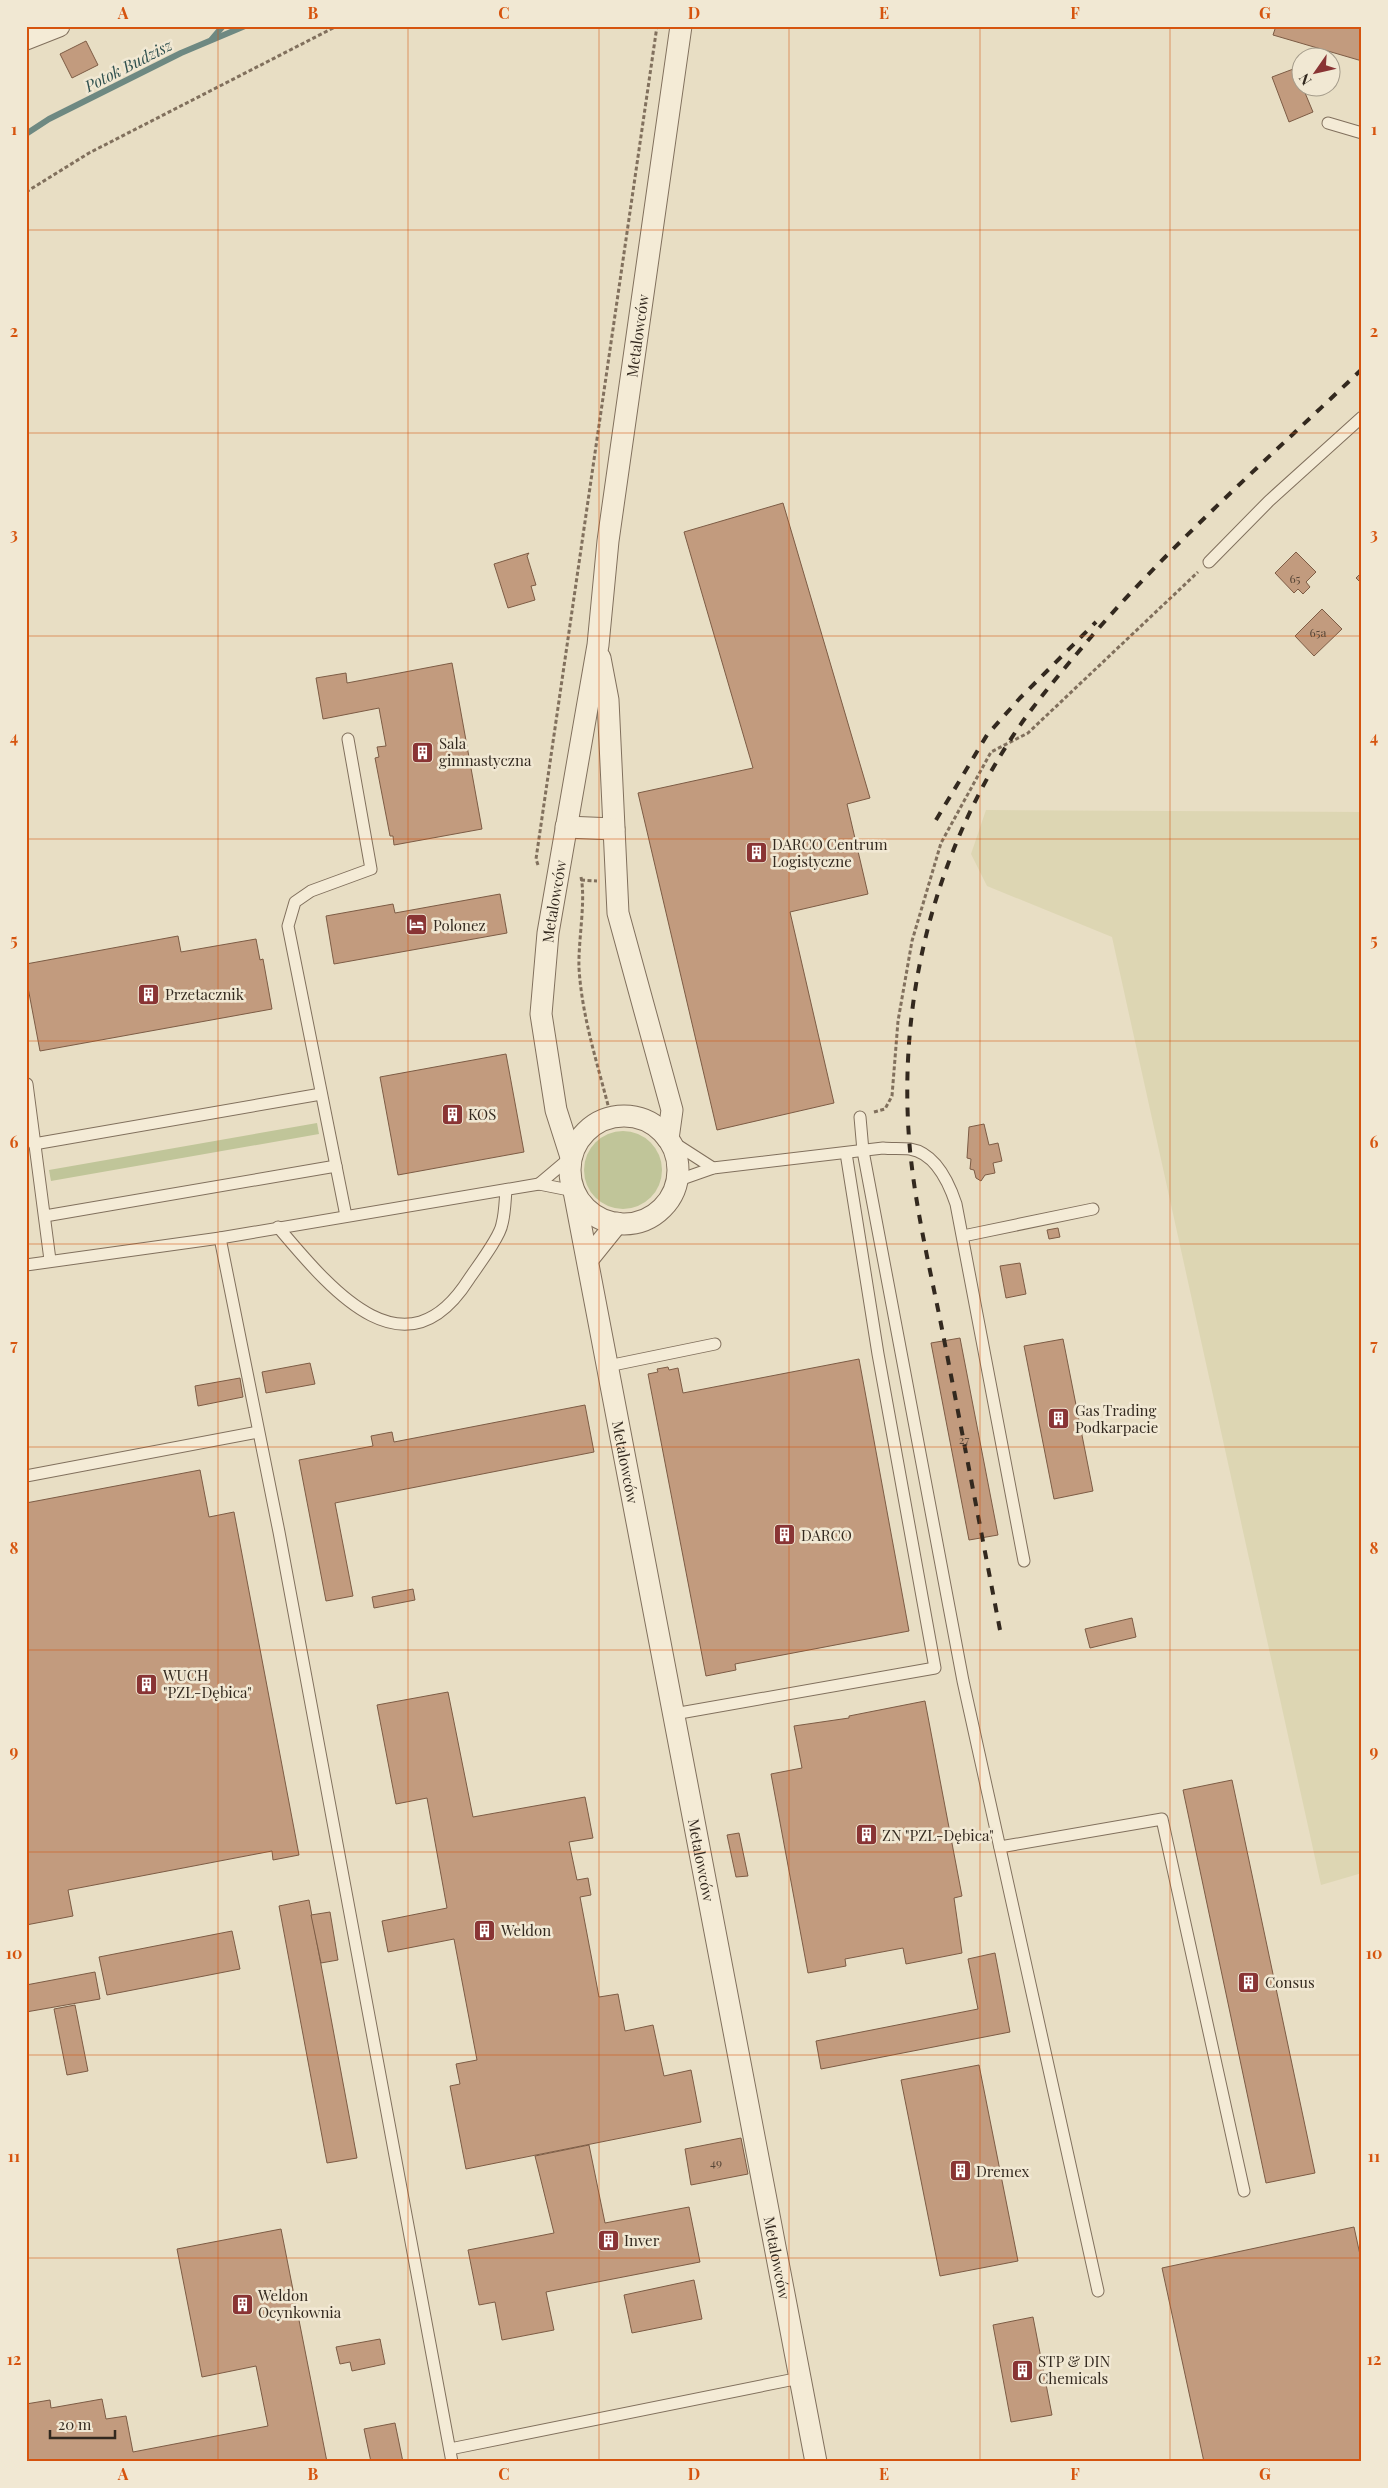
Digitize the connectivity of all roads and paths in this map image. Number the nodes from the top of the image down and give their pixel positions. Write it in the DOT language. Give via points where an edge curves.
graph roads {
  1 [pos="59,26"];
  2 [pos="337,26"];
  3 [pos="657,26"];
  4 [pos="680,26"];
  5 [pos="26,39"];
  6 [pos="1328,123"];
  7 [pos="1362,133"];
  8 [pos="26,192"];
  9 [pos="1362,417"];
  10 [pos="1208,562"];
  11 [pos="598,645"];
  12 [pos="348,738"];
  13 [pos="566,827"];
  14 [pos="614,829"];
  15 [pos="540,868"];
  16 [pos="580,873"];
  17 [pos="572,879"];
  18 [pos="582,880"];
  19 [pos="602,882"];
  20 [pos="27,1084"];
  21 [pos="321,1094"];
  22 [pos="612,1117"];
  23 [pos="860,1117"];
  24 [pos="668,1139"];
  25 [pos="34,1144"];
  26 [pos="862,1151"];
  27 [pos="846,1152"];
  28 [pos="571,1157"];
  29 [pos="336,1166"];
  30 [pos="713,1168"];
  31 [pos="38,1175"];
  32 [pos="26,1176"];
  33 [pos="676,1181"];
  34 [pos="539,1184"];
  35 [pos="506,1190"];
  36 [pos="574,1191"];
  37 [pos="1093,1208"];
  38 [pos="45,1216"];
  39 [pos="346,1216"];
  40 [pos="617,1224"];
  41 [pos="278,1228"];
  42 [pos="963,1236"];
  43 [pos="220,1238"];
  44 [pos="588,1259"];
  45 [pos="50,1260"];
  46 [pos="26,1265"];
  47 [pos="715,1344"];
  48 [pos="608,1366"];
  49 [pos="258,1432"];
  50 [pos="26,1476"];
  51 [pos="1024,1561"];
  52 [pos="674,1714"];
  53 [pos="1000,1847"];
  54 [pos="1244,2191"];
  55 [pos="1098,2291"];
  56 [pos="800,2378"];
  57 [pos="450,2449"];
  58 [pos="452,2462"];
  59 [pos="816,2462"];
  1 -- 5 [label="street"];
  2 -- 8 [label="path" via="89,153"];
  3 -- 15 [label="path" via="536,858"];
  4 -- 11 [label="street, Metalowców" via="608,541"];
  6 -- 7 [label="lane"];
  9 -- 10 [label="lane" via="1269,501"];
  10 -- 23 [label="path" via="1028,733 991,752 941,843 912,941 898,1020 892,1096 885,1109"];
  11 -- 13 [label="street, Metalowców"];
  11 -- 14 [label="street, Metalowców" via="608,700"];
  12 -- 21 [label="lane" via="371,869 311,891 295,902 288,926"];
  13 -- 14 [label="street"];
  13 -- 28 [label="street, Metalowców" via="548,933 541,1014 556,1110"];
  14 -- 24 [label="street, Metalowców" via="618,913 672,1110"];
  16 -- 18 [label="path"];
  17 -- 18 [label="path"];
  18 -- 19 [label="path"];
  18 -- 22 [label="path" via="579,968 582,1000"];
  20 -- 25 [label="lane"];
  21 -- 25 [label="lane"];
  21 -- 29 [label="lane"];
  22 -- 24 [label="street" via="623,1115 643,1120"];
  22 -- 28 [label="street" via="591,1126 578,1141"];
  23 -- 26 [label="lane"];
  24 -- 30 [label="lane"];
  24 -- 33 [label="street, Metalowców" via="674,1149 678,1171"];
  25 -- 31 [label="lane"];
  26 -- 27 [label="lane"];
  26 -- 42 [label="lane" via="910,1149 922,1153 946,1181 956,1204"];
  26 -- 53 [label="lane" via="963,1682"];
  27 -- 30 [label="lane"];
  27 -- 52 [label="lane" via="878,1354 935,1668"];
  28 -- 34 [label="lane"];
  28 -- 36 [label="street, Metalowców" via="570,1175"];
  29 -- 38 [label="lane"];
  29 -- 39 [label="lane"];
  30 -- 33 [label="lane"];
  31 -- 32 [label="lane"];
  31 -- 38 [label="lane"];
  33 -- 40 [label="street, Metalowców" via="669,1200 654,1214 636,1222"];
  34 -- 35 [label="lane"];
  34 -- 36 [label="lane"];
  35 -- 39 [label="lane"];
  35 -- 41 [label="lane" via="502,1226 460,1293 443,1312 420,1323 394,1325 363,1311 305,1259"];
  36 -- 40 [label="street" via="584,1206 598,1217"];
  36 -- 44 [label="street, Metalowców"];
  37 -- 42 [label="lane"];
  38 -- 45 [label="lane"];
  39 -- 41 [label="lane"];
  40 -- 44 [label="street"];
  41 -- 43 [label="lane"];
  42 -- 51 [label="lane"];
  43 -- 45 [label="lane"];
  43 -- 49 [label="lane"];
  44 -- 48 [label="street, Metalowców"];
  45 -- 46 [label="lane"];
  47 -- 48 [label="lane"];
  48 -- 52 [label="street, Metalowców"];
  49 -- 50 [label="lane"];
  49 -- 57 [label="lane"];
  52 -- 56 [label="street, Metalowców"];
  53 -- 54 [label="lane" via="1162,1819"];
  53 -- 55 [label="lane"];
  56 -- 57 [label="lane"];
  56 -- 59 [label="street, Metalowców"];
  57 -- 58 [label="lane"];
}
